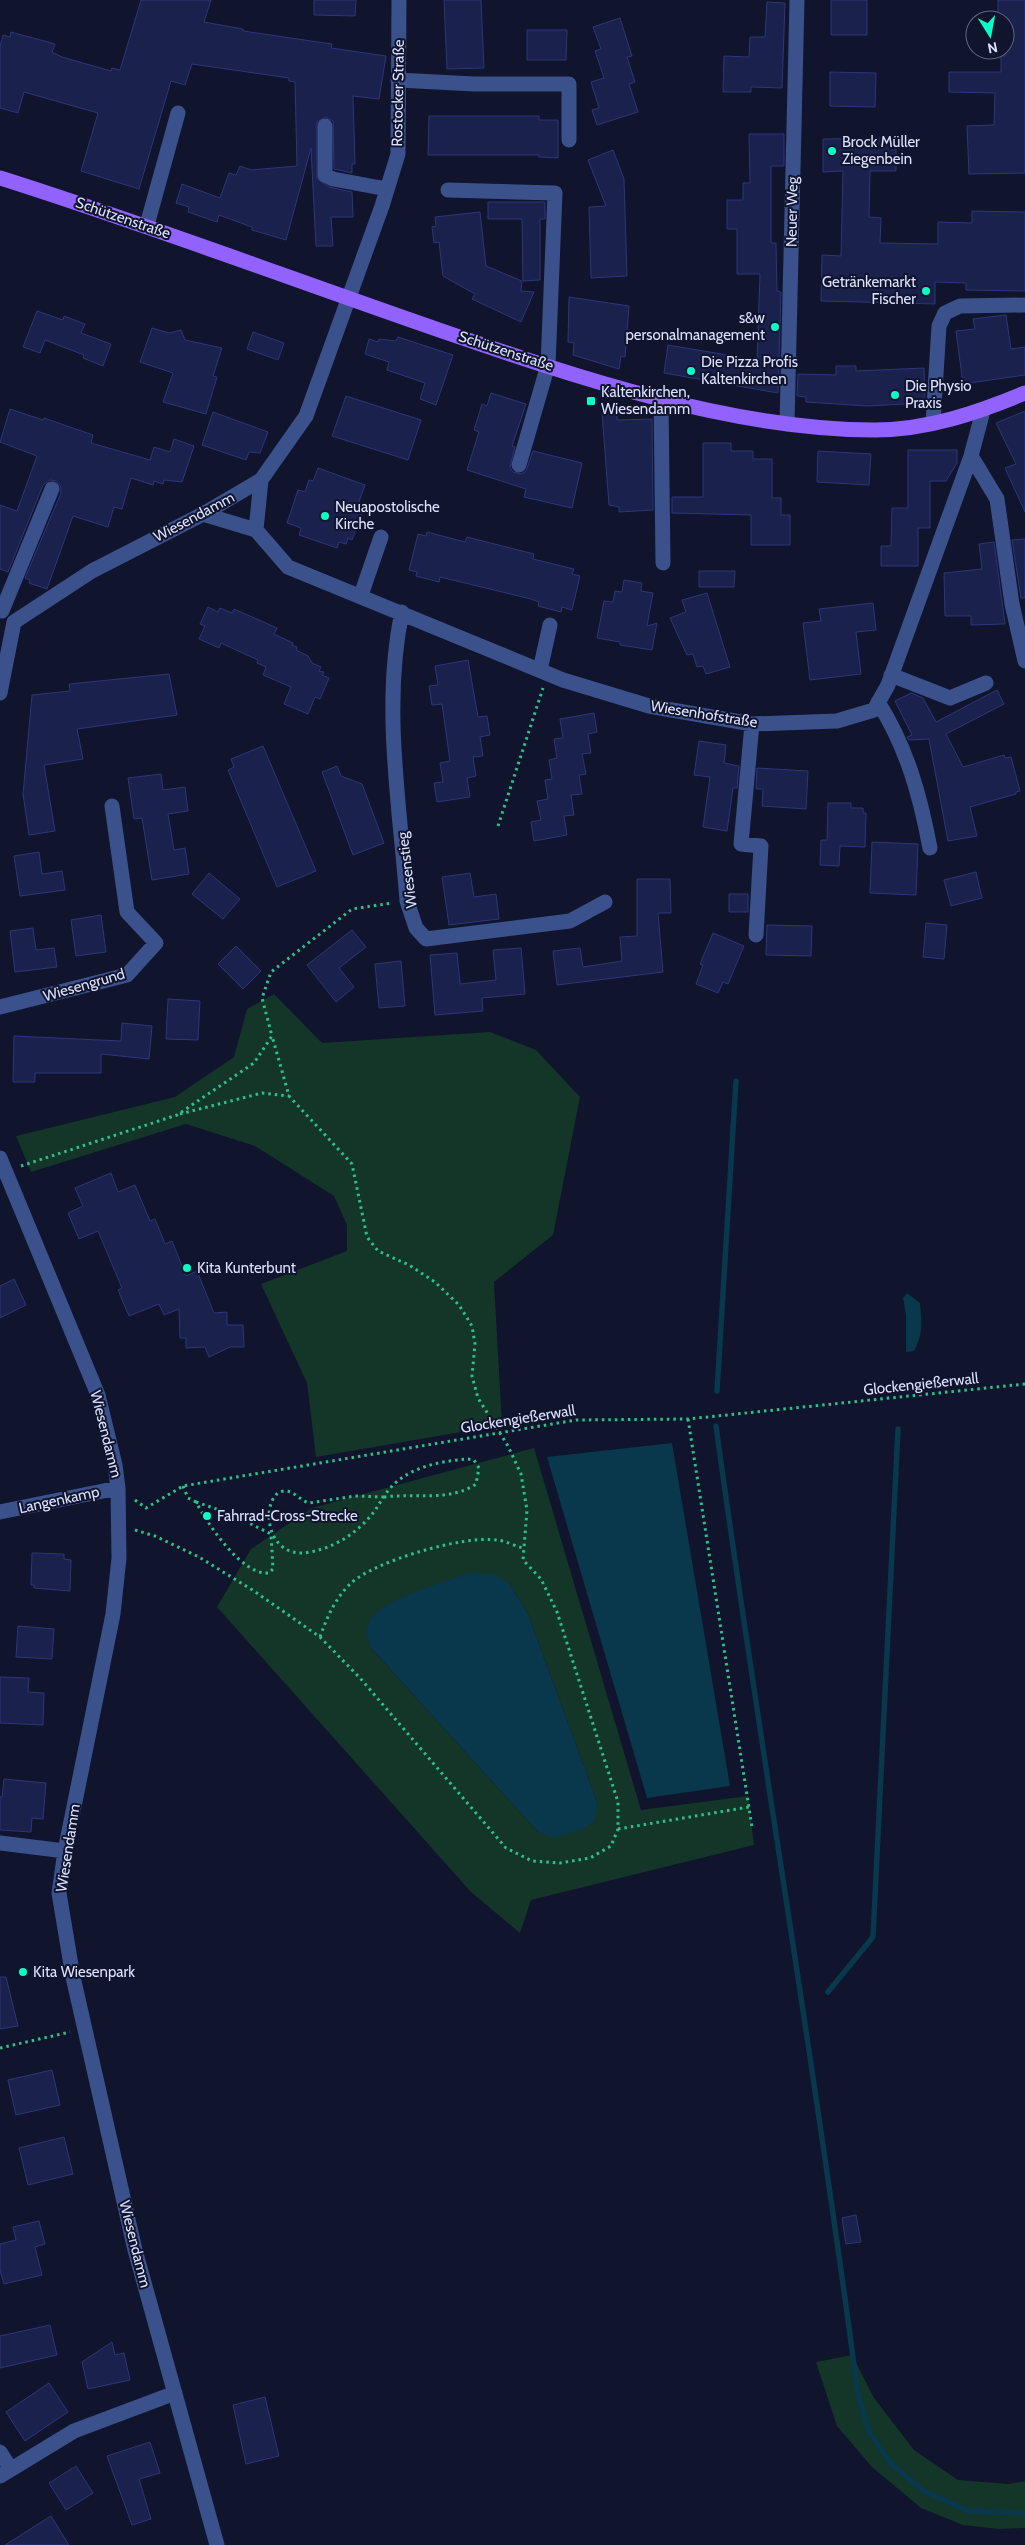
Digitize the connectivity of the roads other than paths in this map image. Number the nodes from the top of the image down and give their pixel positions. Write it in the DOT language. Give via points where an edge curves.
graph roads {
  1 [pos="399,0"];
  2 [pos="798,0"];
  3 [pos="398,80"];
  4 [pos="178,113"];
  5 [pos="325,126"];
  6 [pos="569,140"];
  7 [pos="0,178"];
  8 [pos="387,189"];
  9 [pos="448,190"];
  10 [pos="147,225"];
  11 [pos="347,298"];
  12 [pos="1025,305"];
  13 [pos="548,366"];
  14 [pos="1025,393"];
  15 [pos="661,399"];
  16 [pos="983,411"];
  17 [pos="933,423"];
  18 [pos="787,424"];
  19 [pos="971,456"];
  20 [pos="519,465"];
  21 [pos="261,480"];
  22 [pos="52,489"];
  23 [pos="202,514"];
  24 [pos="256,530"];
  25 [pos="381,537"];
  26 [pos="663,563"];
  27 [pos="361,595"];
  28 [pos="1,610"];
  29 [pos="402,612"];
  30 [pos="14,622"];
  31 [pos="550,625"];
  32 [pos="1025,661"];
  33 [pos="544,672"];
  34 [pos="891,675"];
  35 [pos="986,683"];
  36 [pos="0,693"];
  37 [pos="878,702"];
  38 [pos="752,724"];
  39 [pos="112,806"];
  40 [pos="930,848"];
  41 [pos="605,902"];
  42 [pos="756,935"];
  43 [pos="0,1007"];
  44 [pos="3,1164"];
  45 [pos="118,1488"];
  46 [pos="0,1512"];
  47 [pos="0,1843"];
  48 [pos="65,1850"];
  49 [pos="175,2393"];
  50 [pos="0,2452"];
  51 [pos="6,2472"];
  52 [pos="217,2545"];
  1 -- 3 [label="street, Rostocker Straße"];
  2 -- 18 [label="street, Neuer Weg"];
  3 -- 6 [label="street" via="569,84"];
  3 -- 8 [label="street, Rostocker Straße" via="398,154"];
  4 -- 10 [label="street"];
  5 -- 8 [label="street" via="325,175"];
  7 -- 10 [label="main road, Schützenstraße"];
  8 -- 11 [label="street, Rostocker Straße"];
  9 -- 13 [label="street" via="555,193"];
  10 -- 11 [label="main road, Schützenstraße"];
  11 -- 13 [label="main road, Schützenstraße"];
  11 -- 21 [label="street, Wiesendamm" via="306,416"];
  12 -- 17 [label="street" via="960,306 945,313 939,326"];
  13 -- 15 [label="main road, Schützenstraße"];
  13 -- 20 [label="street"];
  14 -- 16 [label="main road, Schützenstraße"];
  15 -- 18 [label="main road, Schützenstraße"];
  15 -- 26 [label="street"];
  16 -- 17 [label="main road, Schützenstraße"];
  16 -- 19 [label="street"];
  17 -- 18 [label="main road, Schützenstraße" via="876,430"];
  19 -- 32 [label="street" via="997,499 1012,604"];
  19 -- 34 [label="street"];
  21 -- 23 [label="street, Wiesendamm"];
  21 -- 24 [label="street"];
  22 -- 28 [label="street"];
  23 -- 24 [label="street"];
  23 -- 30 [label="street, Wiesendamm" via="92,571"];
  24 -- 27 [label="street, Wiesenhofstraße" via="288,567"];
  25 -- 27 [label="street"];
  27 -- 29 [label="street, Wiesenhofstraße"];
  28 -- 30 [label="street"];
  29 -- 33 [label="street, Wiesenhofstraße"];
  29 -- 41 [label="street, Wiesenstieg" via="394,646 392,701 407,901 416,928 426,939 570,921"];
  30 -- 36 [label="street"];
  31 -- 33 [label="street"];
  33 -- 38 [label="street, Wiesenhofstraße" via="648,706"];
  34 -- 35 [label="street" via="950,698"];
  34 -- 37 [label="street"];
  37 -- 38 [label="street, Wiesenhofstraße" via="874,710 837,721"];
  37 -- 40 [label="street" via="910,765"];
  38 -- 42 [label="street" via="741,844 761,846"];
  39 -- 43 [label="street, Wiesengrund" via="127,912 156,943 127,975"];
  44 -- 45 [label="street, Wiesendamm" via="98,1395"];
  45 -- 46 [label="street, Langenkamp"];
  45 -- 48 [label="street, Wiesendamm" via="119,1558 113,1614"];
  47 -- 48 [label="street"];
  48 -- 49 [label="street, Wiesendamm" via="59,1894 85,2028 135,2250"];
  49 -- 51 [label="street" via="74,2431"];
  49 -- 52 [label="street, Wiesendamm"];
  50 -- 51 [label="street"];
}
